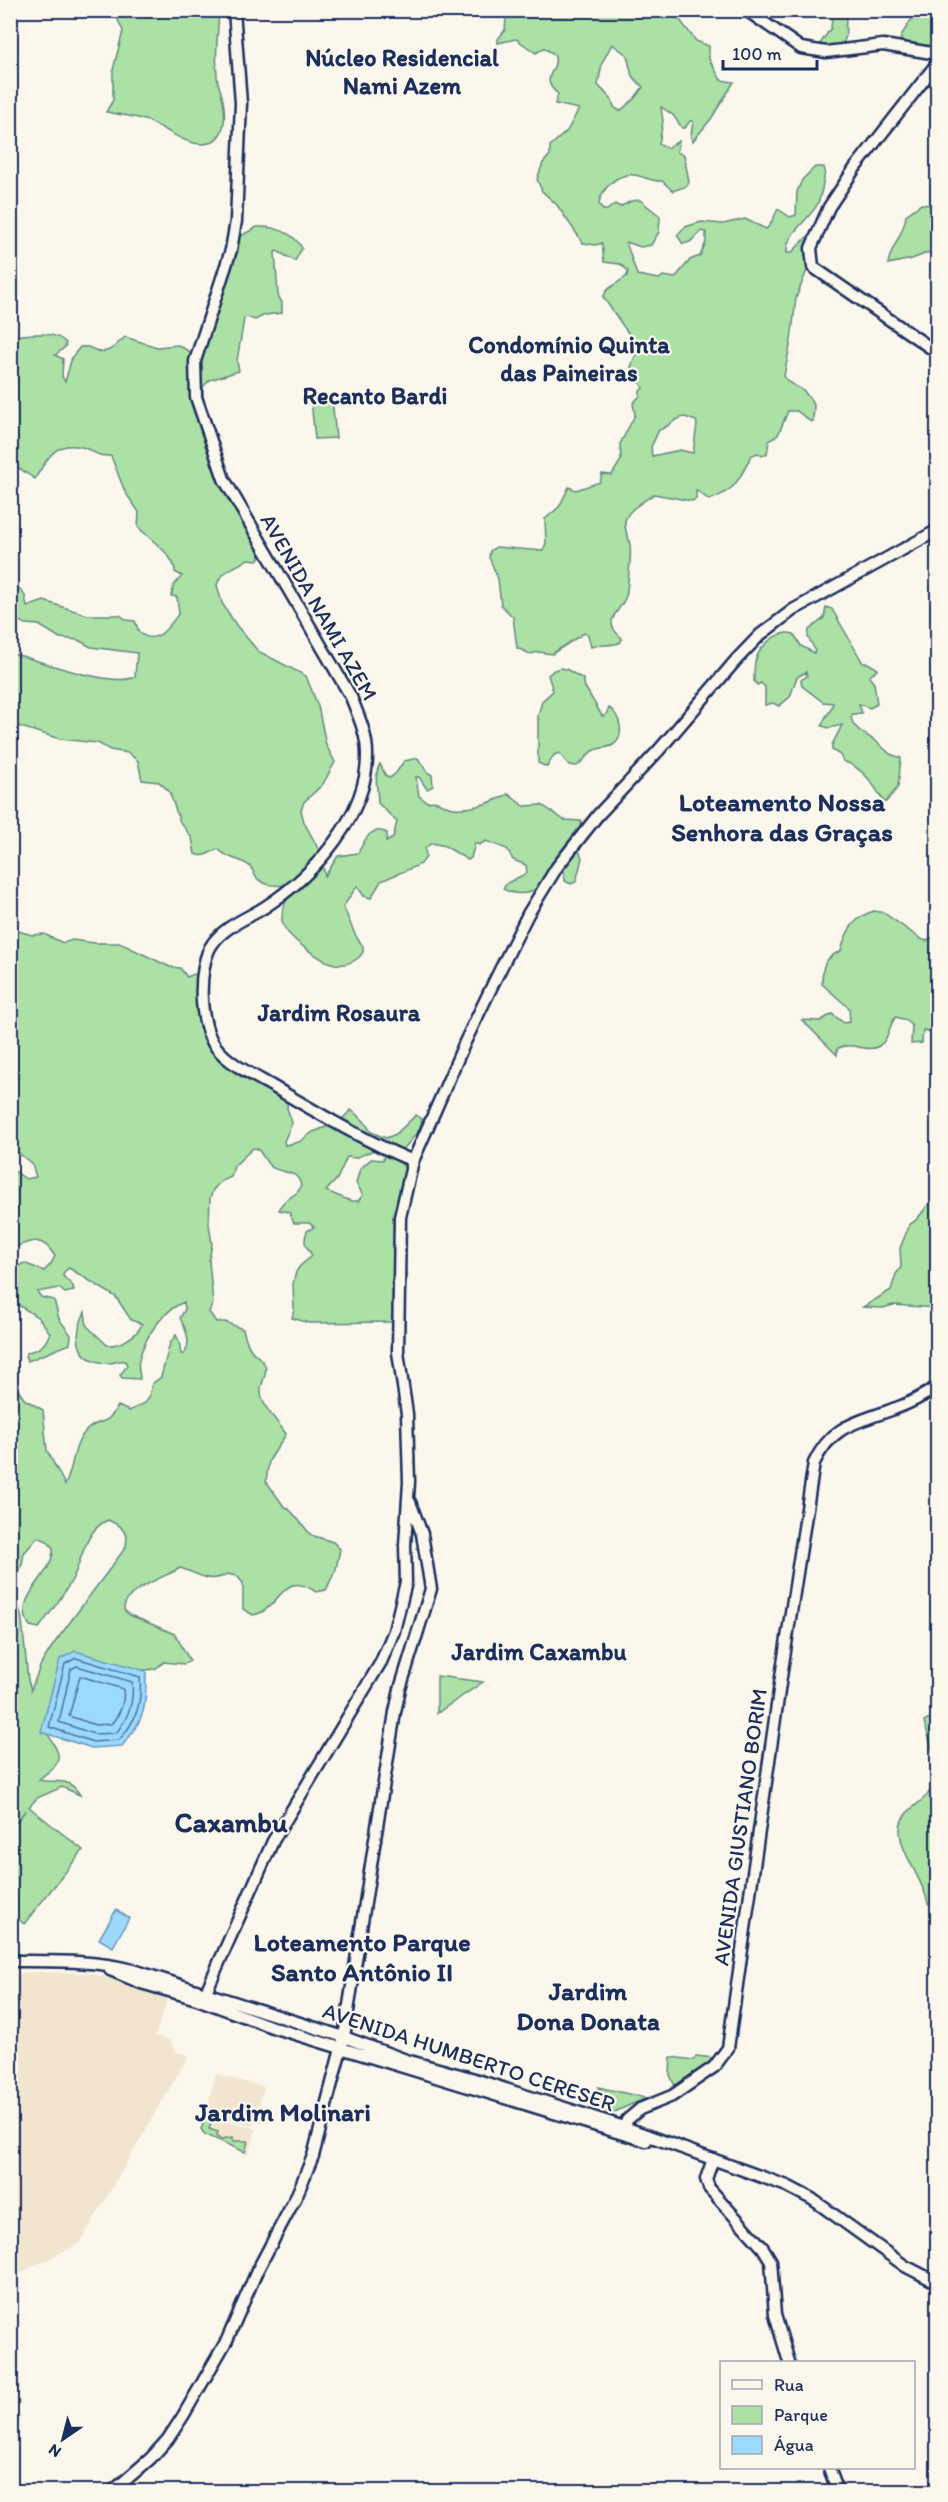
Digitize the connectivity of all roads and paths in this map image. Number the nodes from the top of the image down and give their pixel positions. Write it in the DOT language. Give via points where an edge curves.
graph roads {
  1 [pos="234,10"];
  2 [pos="746,10"];
  3 [pos="938,54"];
  4 [pos="938,62"];
  5 [pos="938,353"];
  6 [pos="938,530"];
  7 [pos="413,1161"];
  8 [pos="938,1386"];
  9 [pos="409,1499"];
  10 [pos="10,1961"];
  11 [pos="211,1997"];
  12 [pos="343,2043"];
  13 [pos="623,2131"];
  14 [pos="713,2160"];
  15 [pos="938,2283"];
  16 [pos="789,2361"];
  17 [pos="829,2469"];
  18 [pos="112,2492"];
  19 [pos="838,2492"];
  1 -- 7 [label="main road, AVENIDA NAMI AZEM" via="241,103 236,221 231,250 195,361 196,397 224,479 351,697 362,724 367,753 358,804 326,854 266,907 225,931 211,945 203,963 205,1020 215,1047 239,1066 351,1131"];
  2 -- 3 [label="main road" via="801,48 826,52 883,45"];
  4 -- 5 [label="main road" via="828,207 811,248 813,267"];
  6 -- 7 [label="main road" via="814,597 760,635 597,815 556,867 528,914 465,1042"];
  7 -- 9 [label="main road" via="400,1217 398,1352 407,1414"];
  8 -- 13 [label="main road, AVENIDA GIUSTIANO BORIM" via="910,1402 838,1431 814,1463 728,2048 714,2067 672,2096 640,2109 627,2120"];
  9 -- 11 [label="main road" via="406,1582 388,1647 273,1841 227,1947"];
  9 -- 12 [label="main road" via="422,1534 431,1589 395,1712"];
  10 -- 11 [label="main road, AVENIDA HUMBERTO CERESER" via="61,1961 127,1968"];
  11 -- 12 [label="main road, AVENIDA HUMBERTO CERESER"];
  12 -- 13 [label="main road, AVENIDA HUMBERTO CERESER"];
  12 -- 18 [label="main road" via="313,2156 227,2340 168,2439"];
  13 -- 14 [label="main road, AVENIDA HUMBERTO CERESER"];
  14 -- 15 [label="main road, AVENIDA HUMBERTO CERESER" via="812,2199 904,2266"];
  14 -- 16 [label="main road" via="706,2179 709,2188 771,2261 775,2315"];
  17 -- 19 [label="main road"];
}
